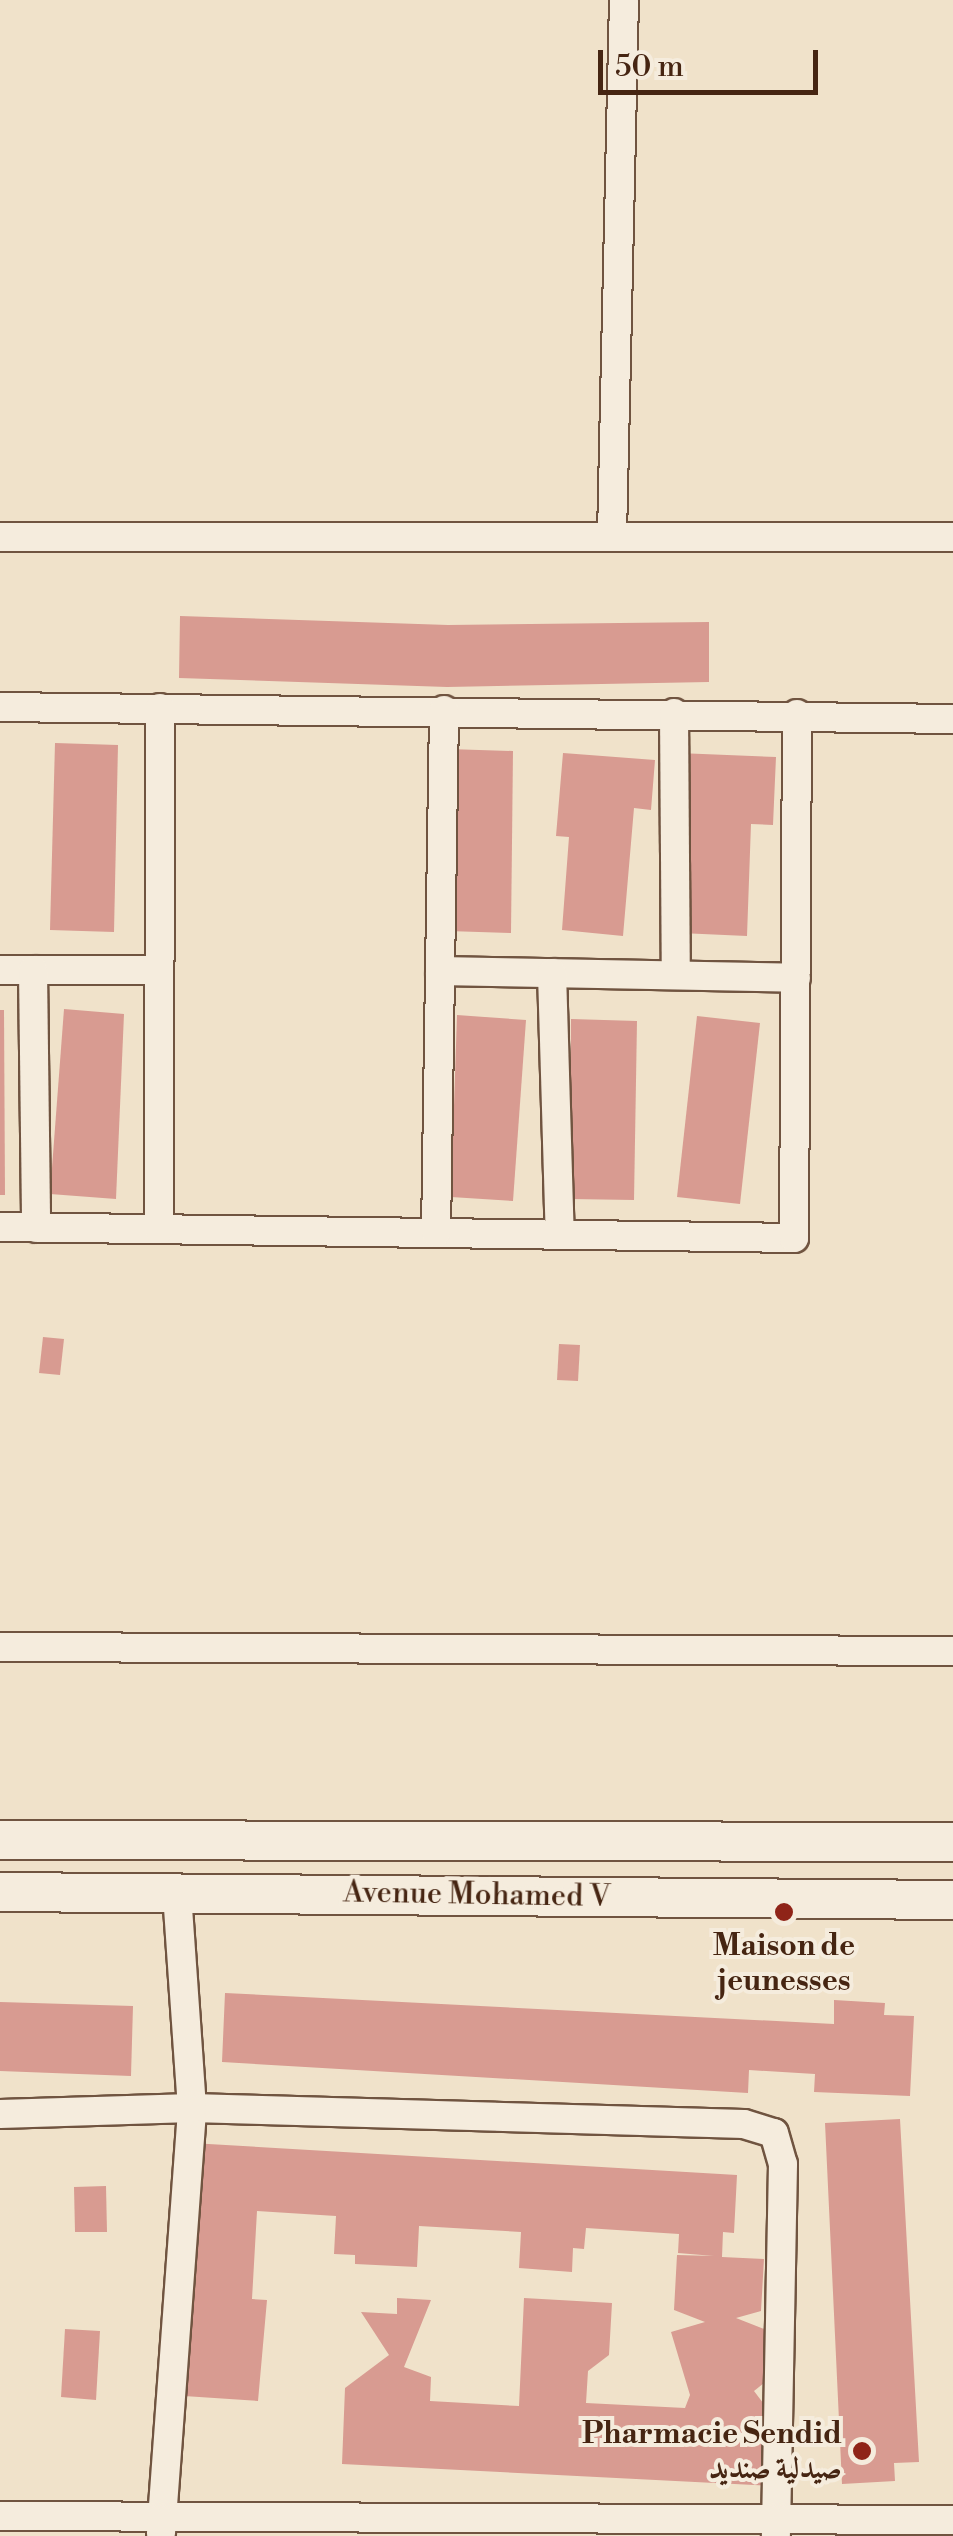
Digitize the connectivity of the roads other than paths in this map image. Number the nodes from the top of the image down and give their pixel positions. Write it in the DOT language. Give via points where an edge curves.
graph roads {
  1 [pos="624,0"];
  2 [pos="612,536"];
  3 [pos="0,537"];
  4 [pos="953,537"];
  5 [pos="0,706"];
  6 [pos="160,708"];
  7 [pos="444,710"];
  8 [pos="674,713"];
  9 [pos="798,714"];
  10 [pos="953,719"];
  11 [pos="0,970"];
  12 [pos="33,970"];
  13 [pos="160,970"];
  14 [pos="440,970"];
  15 [pos="552,973"];
  16 [pos="676,975"];
  17 [pos="796,978"];
  18 [pos="0,1228"];
  19 [pos="36,1228"];
  20 [pos="159,1230"];
  21 [pos="436,1233"];
  22 [pos="560,1235"];
  23 [pos="0,1647"];
  24 [pos="953,1651"];
  25 [pos="0,1840"];
  26 [pos="953,1842"];
  27 [pos="177,1891"];
  28 [pos="0,1892"];
  29 [pos="953,1900"];
  30 [pos="192,2108"];
  31 [pos="0,2114"];
  32 [pos="0,2516"];
  33 [pos="953,2520"];
  34 [pos="162,2527"];
  35 [pos="775,2527"];
  1 -- 2 [label="street"];
  2 -- 3 [label="street"];
  2 -- 4 [label="street"];
  5 -- 6 [label="street"];
  6 -- 7 [label="street"];
  6 -- 13 [label="street"];
  7 -- 8 [label="street"];
  7 -- 14 [label="street"];
  8 -- 9 [label="street"];
  8 -- 16 [label="street"];
  9 -- 10 [label="street"];
  9 -- 17 [label="street"];
  11 -- 12 [label="street"];
  12 -- 13 [label="street"];
  12 -- 19 [label="street"];
  13 -- 20 [label="street"];
  14 -- 15 [label="street"];
  14 -- 21 [label="street"];
  15 -- 16 [label="street"];
  15 -- 22 [label="street"];
  16 -- 17 [label="street"];
  17 -- 22 [label="street" via="794,1238"];
  18 -- 19 [label="street"];
  19 -- 20 [label="street"];
  20 -- 21 [label="street"];
  21 -- 22 [label="street"];
  23 -- 24 [label="street"];
  25 -- 26 [label="street, Avenue Mohamed V"];
  27 -- 28 [label="street, Avenue Mohamed V"];
  27 -- 29 [label="street, Avenue Mohamed V"];
  27 -- 30 [label="street"];
  30 -- 31 [label="street"];
  30 -- 34 [label="street"];
  30 -- 35 [label="street" via="744,2124 774,2134 783,2164"];
  32 -- 34 [label="street"];
  33 -- 35 [label="street"];
  34 -- 35 [label="street"];
}
